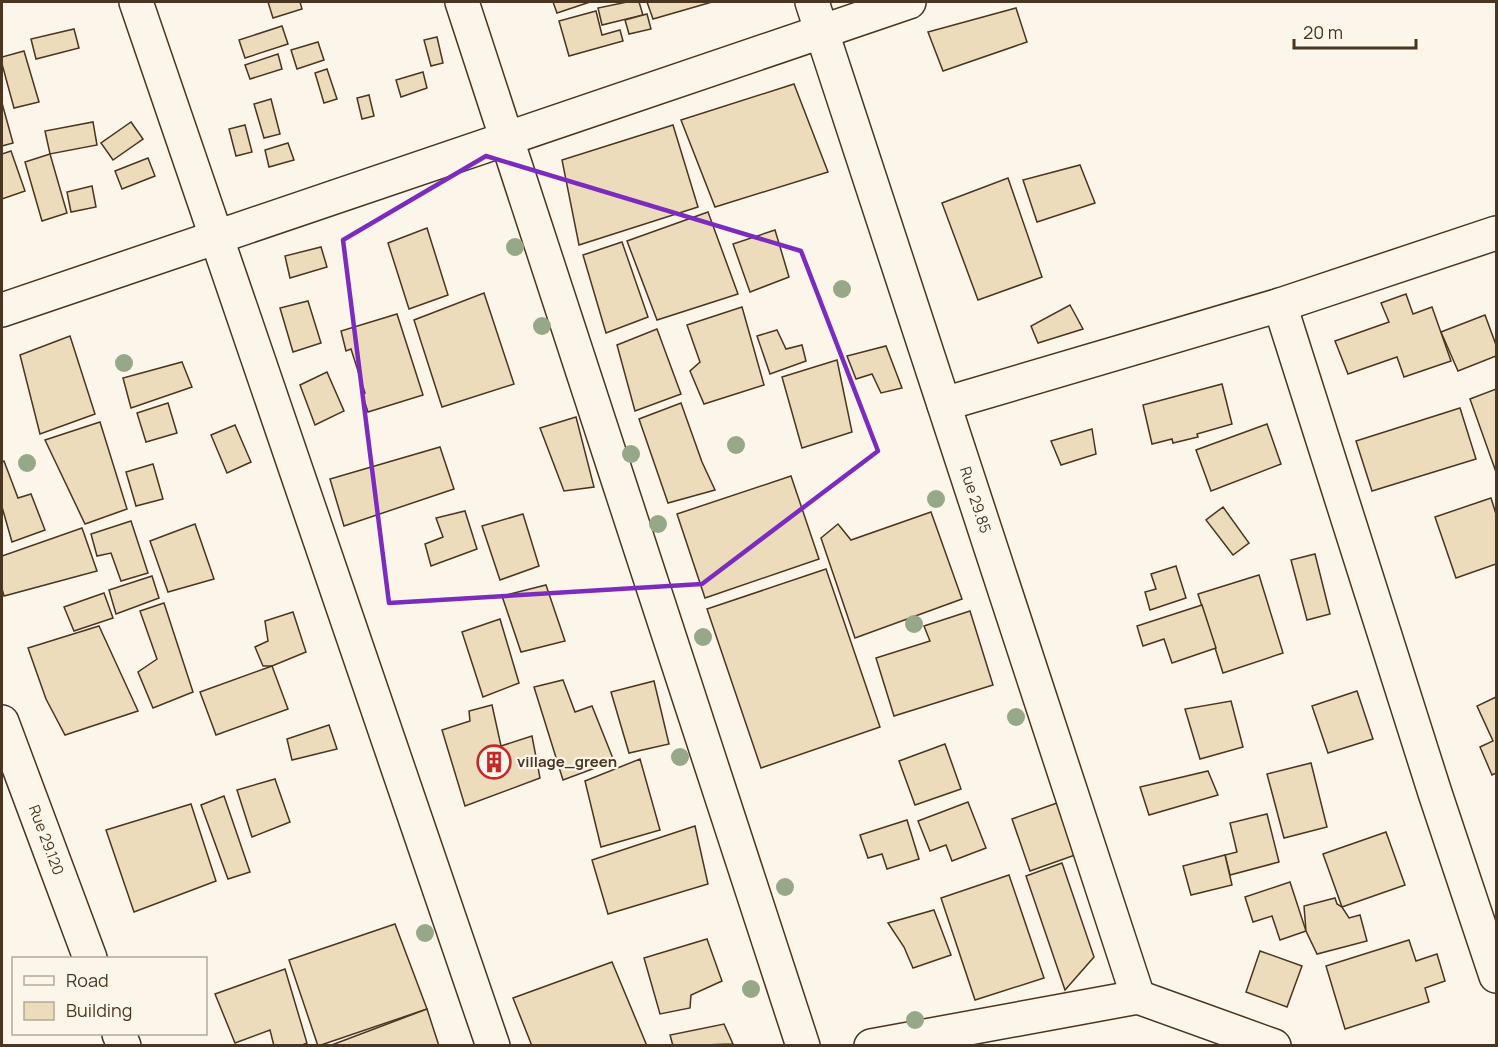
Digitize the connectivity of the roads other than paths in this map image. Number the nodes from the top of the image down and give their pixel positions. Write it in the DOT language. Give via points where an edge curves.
graph roads {
  1 [pos="136,2"];
  2 [pos="462,2"];
  3 [pos="909,2"];
  4 [pos="817,16"];
  5 [pos="506,138"];
  6 [pos="1497,233"];
  7 [pos="217,237"];
  8 [pos="1280,305"];
  9 [pos="2,310"];
  10 [pos="944,404"];
  11 [pos="2,722"];
  12 [pos="7,756"];
  13 [pos="90,957"];
  14 [pos="1497,976"];
  15 [pos="1138,997"];
  16 [pos="493,1046"];
  17 [pos="803,1046"];
  18 [pos="871,1046"];
  19 [pos="1274,1046"];
  1 -- 7 [label="street"];
  2 -- 5 [label="street"];
  3 -- 4 [label="street"];
  4 -- 5 [label="street"];
  4 -- 10 [label="street, Rue 29.85"];
  5 -- 7 [label="street"];
  5 -- 17 [label="street"];
  6 -- 8 [label="street"];
  7 -- 9 [label="street"];
  7 -- 16 [label="street"];
  8 -- 10 [label="street"];
  8 -- 14 [label="street"];
  10 -- 15 [label="street, Rue 29.85"];
  11 -- 12 [label="street, Rue 29.120"];
  12 -- 13 [label="street, Rue 29.120"];
  15 -- 18 [label="street"];
  15 -- 19 [label="street"];
}
